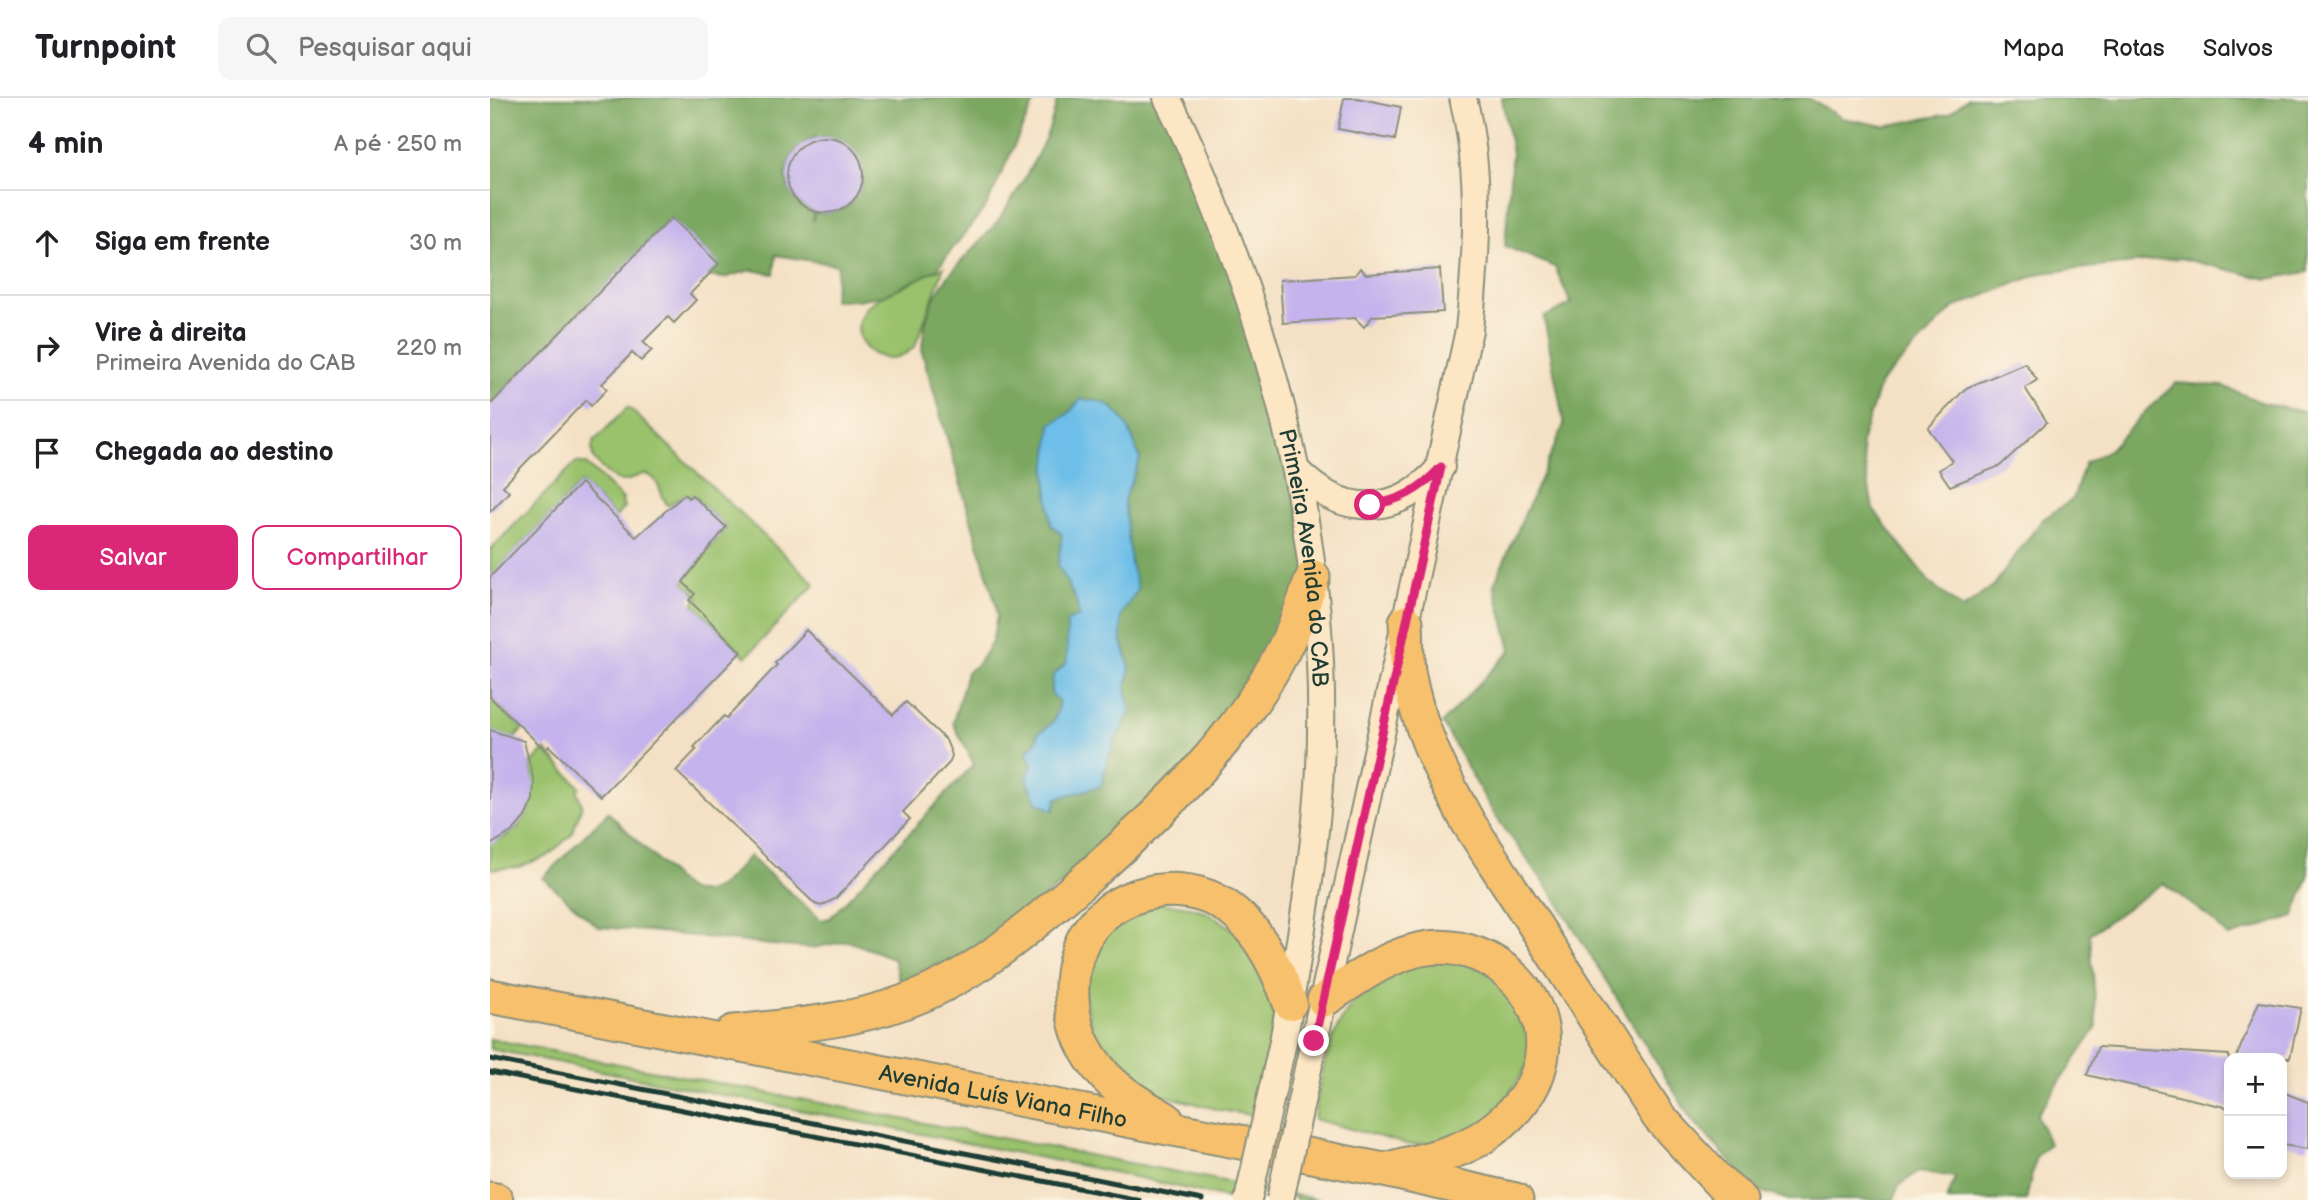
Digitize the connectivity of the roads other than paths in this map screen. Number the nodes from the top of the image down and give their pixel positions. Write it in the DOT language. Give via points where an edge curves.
graph roads {
  1 [pos="1167,98"];
  2 [pos="1463,98"];
  3 [pos="1441,467"];
  4 [pos="1296,470"];
  5 [pos="1313,577"];
  6 [pos="1406,622"];
  7 [pos="490,996"];
  8 [pos="1324,1000"];
  9 [pos="1290,1003"];
  10 [pos="698,1036"];
  11 [pos="1186,1131"];
  12 [pos="1384,1170"];
  13 [pos="490,1199"];
  14 [pos="496,1200"];
  15 [pos="1248,1200"];
  16 [pos="1280,1200"];
  17 [pos="1516,1200"];
  18 [pos="1741,1200"];
  1 -- 4 [label="main road, Primeira Avenida do CAB" via="1200,165 1255,313"];
  2 -- 3 [label="main road" via="1475,183 1477,259 1469,330"];
  3 -- 4 [label="main road" via="1410,495 1370,505 1329,497"];
  3 -- 6 [label="main road"];
  4 -- 5 [label="main road, Primeira Avenida do CAB"];
  5 -- 9 [label="main road, Primeira Avenida do CAB" via="1320,688 1319,785"];
  5 -- 10 [label="highway" via="1274,665 1215,751 1168,804 1020,936 942,986 860,1016"];
  6 -- 8 [label="main road"];
  6 -- 18 [label="highway" via="1415,703 1468,822 1659,1117"];
  7 -- 10 [label="highway, Avenida Luís Viana Filho"];
  8 -- 12 [label="highway" via="1376,967 1408,952 1431,948 1486,957 1522,984 1535,1004 1543,1051 1530,1090 1516,1108 1467,1146"];
  8 -- 16 [label="main road, bridge"];
  9 -- 11 [label="highway" via="1274,963 1256,937 1238,916 1216,901 1166,890 1143,893 1119,903 1097,921 1081,944 1073,967 1074,1022 1086,1051 1106,1077 1135,1101"];
  9 -- 15 [label="main road, Primeira Avenida do CAB, bridge"];
  10 -- 11 [label="highway, Avenida Luís Viana Filho"];
  11 -- 12 [label="highway, Avenida Luís Viana Filho"];
  12 -- 17 [label="highway, Avenida Luís Viana Filho"];
  13 -- 14 [label="highway"];
}
